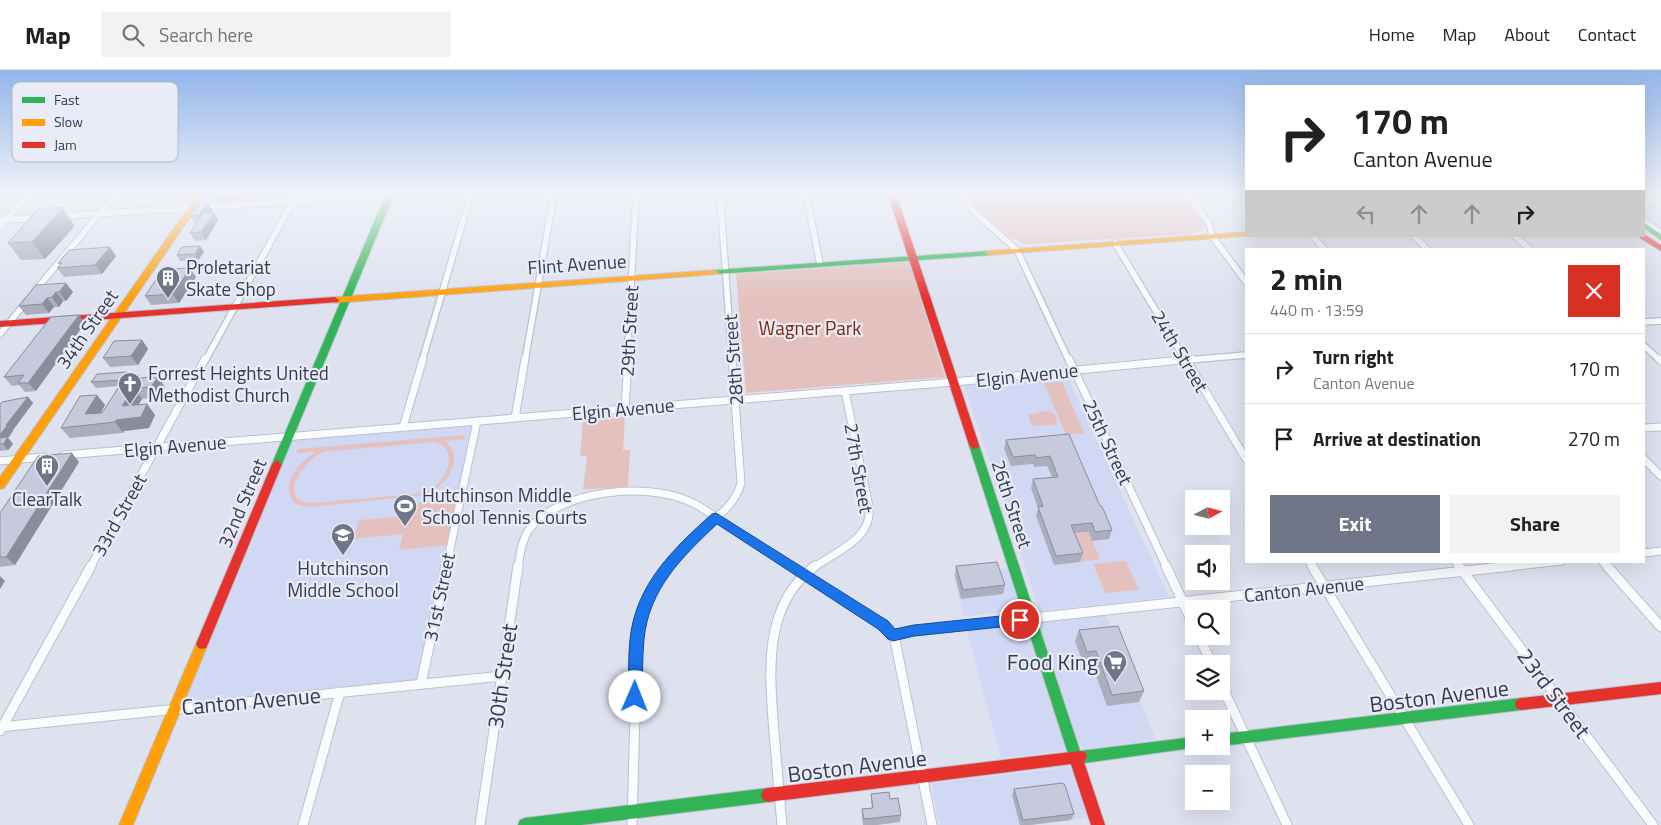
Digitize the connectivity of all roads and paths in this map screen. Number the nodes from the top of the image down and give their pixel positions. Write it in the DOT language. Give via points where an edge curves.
graph roads {
  1 [pos="86,229"];
  2 [pos="177,229"];
  3 [pos="278,229"];
  4 [pos="375,229"];
  5 [pos="461,229"];
  6 [pos="548,229"];
  7 [pos="634,229"];
  8 [pos="723,229"];
  9 [pos="813,229"];
  10 [pos="904,229"];
  11 [pos="994,229"];
  12 [pos="1210,229"];
  13 [pos="1650,229"];
  14 [pos="1245,234"];
  15 [pos="1212,236"];
  16 [pos="1314,237"];
  17 [pos="1415,237"];
  18 [pos="1516,237"];
  19 [pos="1644,237"];
  20 [pos="1661,238"];
  21 [pos="1115,243"];
  22 [pos="1323,248"];
  23 [pos="1426,248"];
  24 [pos="1529,248"];
  25 [pos="1661,249"];
  26 [pos="1017,250"];
  27 [pos="913,258"];
  28 [pos="820,264"];
  29 [pos="726,271"];
  30 [pos="632,277"];
  31 [pos="1245,281"];
  32 [pos="538,284"];
  33 [pos="443,291"];
  34 [pos="346,298"];
  35 [pos="235,306"];
  36 [pos="118,315"];
  37 [pos="1661,321"];
  38 [pos="1645,322"];
  39 [pos="4,323"];
  40 [pos="0,334"];
  41 [pos="1645,347"];
  42 [pos="1245,355"];
  43 [pos="1186,360"];
  44 [pos="1661,361"];
  45 [pos="1074,370"];
  46 [pos="954,382"];
  47 [pos="845,390"];
  48 [pos="736,400"];
  49 [pos="625,409"];
  50 [pos="515,418"];
  51 [pos="476,421"];
  52 [pos="1661,426"];
  53 [pos="403,428"];
  54 [pos="1645,428"];
  55 [pos="288,436"];
  56 [pos="157,447"];
  57 [pos="50,456"];
  58 [pos="58,456"];
  59 [pos="1245,457"];
  60 [pos="18,459"];
  61 [pos="1645,460"];
  62 [pos="0,461"];
  63 [pos="1661,476"];
  64 [pos="0,485"];
  65 [pos="716,517"];
  66 [pos="1661,551"];
  67 [pos="1645,552"];
  68 [pos="1309,563"];
  69 [pos="1456,563"];
  70 [pos="1544,563"];
  71 [pos="1604,563"];
  72 [pos="1463,572"];
  73 [pos="805,574"];
  74 [pos="1324,587"];
  75 [pos="1183,602"];
  76 [pos="1185,606"];
  77 [pos="1031,618"];
  78 [pos="1661,627"];
  79 [pos="893,635"];
  80 [pos="502,676"];
  81 [pos="421,684"];
  82 [pos="1661,688"];
  83 [pos="340,692"];
  84 [pos="1228,700"];
  85 [pos="1560,701"];
  86 [pos="175,708"];
  87 [pos="1404,718"];
  88 [pos="1,728"];
  89 [pos="1246,738"];
  90 [pos="1230,739"];
  91 [pos="1185,744"];
  92 [pos="1076,758"];
  93 [pos="923,777"];
  94 [pos="779,794"];
  95 [pos="632,812"];
  96 [pos="126,825"];
  97 [pos="303,825"];
  98 [pos="480,825"];
  99 [pos="525,825"];
  100 [pos="632,825"];
  101 [pos="782,825"];
  102 [pos="932,825"];
  103 [pos="1098,825"];
  104 [pos="1287,825"];
  105 [pos="1469,825"];
  106 [pos="1653,825"];
  1 -- 39 [label="street"];
  2 -- 36 [label="street, 34th Street"];
  3 -- 35 [label="street, 33rd Street"];
  4 -- 34 [label="street, 32nd Street"];
  5 -- 33 [label="street"];
  6 -- 32 [label="street"];
  7 -- 30 [label="street, 29th Street"];
  8 -- 29 [label="street, 28th Street"];
  9 -- 28 [label="street"];
  10 -- 27 [label="street, 26th Street"];
  11 -- 26 [label="street, 25th Street"];
  12 -- 15 [label="street"];
  13 -- 20 [label="street"];
  14 -- 15 [label="street, Flint Avenue"];
  15 -- 21 [label="street, Flint Avenue"];
  15 -- 31 [label="street"];
  16 -- 22 [label="street"];
  17 -- 23 [label="street"];
  18 -- 24 [label="street"];
  19 -- 25 [label="street"];
  21 -- 26 [label="street, Flint Avenue"];
  21 -- 43 [label="street, 24th Street"];
  26 -- 27 [label="street, Flint Avenue"];
  26 -- 45 [label="street, 25th Street"];
  27 -- 28 [label="street, Flint Avenue"];
  27 -- 46 [label="street, 26th Street"];
  28 -- 29 [label="street, Flint Avenue"];
  29 -- 30 [label="street, Flint Avenue"];
  29 -- 48 [label="street, 28th Street"];
  30 -- 32 [label="street, Flint Avenue"];
  30 -- 49 [label="street, 29th Street"];
  32 -- 33 [label="street, Flint Avenue"];
  32 -- 50 [label="street"];
  33 -- 34 [label="street, Flint Avenue"];
  33 -- 53 [label="street"];
  34 -- 35 [label="street, Flint Avenue"];
  34 -- 55 [label="street, 32nd Street"];
  35 -- 36 [label="street, Flint Avenue"];
  35 -- 56 [label="street, 33rd Street"];
  36 -- 39 [label="street, Flint Avenue"];
  36 -- 60 [label="street, 34th Street"];
  37 -- 38 [label="street"];
  39 -- 40 [label="street"];
  41 -- 44 [label="street"];
  42 -- 43 [label="street, Elgin Avenue"];
  43 -- 45 [label="street, Elgin Avenue"];
  43 -- 59 [label="street, 24th Street"];
  45 -- 46 [label="street, Elgin Avenue"];
  45 -- 75 [label="street, 25th Street"];
  46 -- 47 [label="street, Elgin Avenue"];
  46 -- 77 [label="street, 26th Street"];
  47 -- 48 [label="street, Elgin Avenue"];
  47 -- 73 [label="street, 27th Street" via="870,517 861,534"];
  48 -- 49 [label="street, Elgin Avenue"];
  48 -- 65 [label="street, 28th Street" via="741,483 738,495"];
  49 -- 50 [label="street, Elgin Avenue"];
  50 -- 51 [label="street, Elgin Avenue"];
  51 -- 53 [label="street, Elgin Avenue"];
  51 -- 81 [label="street, 31st Street"];
  52 -- 54 [label="street"];
  53 -- 55 [label="street, Elgin Avenue"];
  55 -- 56 [label="street, Elgin Avenue"];
  55 -- 86 [label="street, 32nd Street"];
  56 -- 58 [label="street, Elgin Avenue"];
  56 -- 88 [label="street, 33rd Street"];
  57 -- 60 [label="street"];
  60 -- 62 [label="street"];
  60 -- 64 [label="street, 34th Street"];
  61 -- 63 [label="street"];
  65 -- 73 [label="street"];
  65 -- 80 [label="street, 30th Street" via="690,501 667,494 626,493 562,504 542,517 530,528 522,545"];
  65 -- 95 [label="street" via="663,571 652,587 640,622"];
  66 -- 67 [label="street"];
  68 -- 74 [label="street"];
  69 -- 72 [label="street, 23rd Street"];
  70 -- 72 [label="street, Canton Avenue"];
  71 -- 78 [label="street"];
  72 -- 74 [label="street, Canton Avenue"];
  72 -- 85 [label="street, 23rd Street"];
  73 -- 79 [label="street" via="883,625"];
  73 -- 94 [label="street" via="783,607 770,644"];
  74 -- 75 [label="street, Canton Avenue"];
  74 -- 87 [label="street"];
  75 -- 76 [label="street, 25th Street"];
  75 -- 77 [label="street, Canton Avenue"];
  77 -- 79 [label="street, Canton Avenue"];
  77 -- 92 [label="street, 26th Street"];
  79 -- 93 [label="street"];
  80 -- 81 [label="street, Canton Avenue"];
  80 -- 98 [label="street, 30th Street"];
  81 -- 83 [label="street, Canton Avenue"];
  82 -- 85 [label="street, Boston Avenue"];
  83 -- 86 [label="street, Canton Avenue"];
  83 -- 97 [label="street"];
  84 -- 89 [label="street"];
  85 -- 87 [label="street, Boston Avenue"];
  85 -- 106 [label="street, 23rd Street"];
  86 -- 88 [label="street, Canton Avenue"];
  86 -- 96 [label="street, 32nd Street"];
  87 -- 89 [label="street, Boston Avenue"];
  87 -- 105 [label="street"];
  89 -- 90 [label="street, Boston Avenue"];
  89 -- 104 [label="street"];
  91 -- 92 [label="street, Boston Avenue"];
  92 -- 93 [label="street, Boston Avenue"];
  92 -- 103 [label="street, 26th Street"];
  93 -- 94 [label="street, Boston Avenue"];
  93 -- 102 [label="street"];
  94 -- 95 [label="street, Boston Avenue"];
  94 -- 101 [label="street"];
  95 -- 99 [label="street, Boston Avenue"];
  95 -- 100 [label="street"];
}
